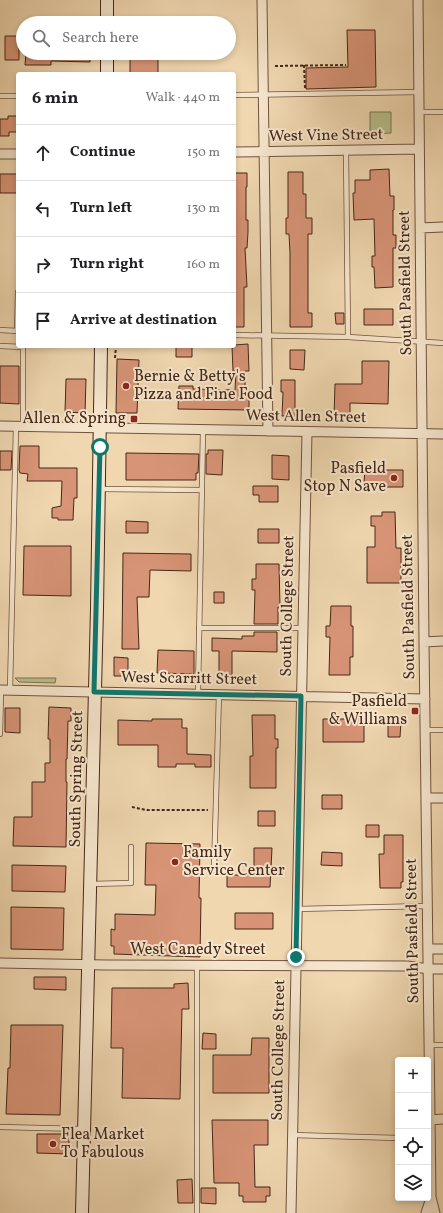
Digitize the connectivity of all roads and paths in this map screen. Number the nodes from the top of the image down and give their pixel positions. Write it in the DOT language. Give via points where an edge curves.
graph roads {
  1 [pos="107,0"];
  2 [pos="262,0"];
  3 [pos="418,0"];
  4 [pos="107,16"];
  5 [pos="107,60"];
  6 [pos="304,65"];
  7 [pos="346,65"];
  8 [pos="275,66"];
  9 [pos="107,72"];
  10 [pos="419,92"];
  11 [pos="305,93"];
  12 [pos="263,94"];
  13 [pos="236,95"];
  14 [pos="0,96"];
  15 [pos="16,96"];
  16 [pos="419,112"];
  17 [pos="443,112"];
  18 [pos="419,150"];
  19 [pos="346,151"];
  20 [pos="236,152"];
  21 [pos="264,152"];
  22 [pos="0,154"];
  23 [pos="16,154"];
  24 [pos="443,227"];
  25 [pos="420,228"];
  26 [pos="0,330"];
  27 [pos="16,331"];
  28 [pos="236,335"];
  29 [pos="267,335"];
  30 [pos="348,337"];
  31 [pos="421,342"];
  32 [pos="443,343"];
  33 [pos="0,346"];
  34 [pos="16,347"];
  35 [pos="23,348"];
  36 [pos="101,348"];
  37 [pos="116,348"];
  38 [pos="116,358"];
  39 [pos="0,426"];
  40 [pos="20,426"];
  41 [pos="100,428"];
  42 [pos="203,430"];
  43 [pos="268,431"];
  44 [pos="307,432"];
  45 [pos="422,434"];
  46 [pos="443,434"];
  47 [pos="99,489"];
  48 [pos="202,490"];
  49 [pos="199,628"];
  50 [pos="303,628"];
  51 [pos="424,642"];
  52 [pos="443,642"];
  53 [pos="4,691"];
  54 [pos="94,692"];
  55 [pos="198,694"];
  56 [pos="219,694"];
  57 [pos="301,696"];
  58 [pos="425,699"];
  59 [pos="426,730"];
  60 [pos="443,730"];
  61 [pos="0,734"];
  62 [pos="426,798"];
  63 [pos="443,798"];
  64 [pos="132,807"];
  65 [pos="216,810"];
  66 [pos="131,847"];
  67 [pos="214,870"];
  68 [pos="90,884"];
  69 [pos="428,906"];
  70 [pos="297,909"];
  71 [pos="429,949"];
  72 [pos="443,950"];
  73 [pos="0,963"];
  74 [pos="88,965"];
  75 [pos="197,965"];
  76 [pos="296,966"];
  77 [pos="429,969"];
  78 [pos="443,969"];
  79 [pos="429,1045"];
  80 [pos="443,1045"];
  81 [pos="430,1093"];
  82 [pos="431,1120"];
  83 [pos="443,1120"];
  84 [pos="0,1128"];
  85 [pos="85,1129"];
  86 [pos="292,1135"];
  87 [pos="395,1138"];
  88 [pos="431,1197"];
  89 [pos="430,1201"];
  90 [pos="82,1213"];
  91 [pos="197,1213"];
  92 [pos="291,1213"];
  93 [pos="426,1213"];
  94 [pos="435,1213"];
  1 -- 4 [label="street"];
  2 -- 12 [label="street"];
  3 -- 10 [label="street, South Pasfield Street"];
  5 -- 9 [label="street"];
  6 -- 7 [label="path"];
  6 -- 8 [label="path"];
  6 -- 11 [label="path"];
  10 -- 11 [label="lane"];
  10 -- 16 [label="street, South Pasfield Street"];
  11 -- 12 [label="lane"];
  12 -- 13 [label="lane"];
  12 -- 21 [label="street"];
  14 -- 15 [label="lane"];
  16 -- 17 [label="lane"];
  16 -- 18 [label="street, South Pasfield Street"];
  18 -- 19 [label="street, West Vine Street"];
  18 -- 25 [label="street, South Pasfield Street"];
  19 -- 21 [label="street, West Vine Street"];
  19 -- 30 [label="lane"];
  20 -- 21 [label="street, West Vine Street"];
  21 -- 29 [label="street"];
  22 -- 23 [label="street"];
  24 -- 25 [label="street"];
  25 -- 31 [label="street, South Pasfield Street"];
  26 -- 27 [label="lane"];
  28 -- 29 [label="lane"];
  29 -- 30 [label="lane"];
  29 -- 43 [label="street"];
  30 -- 31 [label="lane"];
  31 -- 32 [label="lane"];
  31 -- 45 [label="street, South Pasfield Street"];
  33 -- 34 [label="lane"];
  35 -- 40 [label="lane"];
  36 -- 41 [label="street, South Spring Street"];
  37 -- 38 [label="path"];
  39 -- 40 [label="street, West Allen Street"];
  40 -- 41 [label="street, West Allen Street"];
  40 -- 53 [label="lane"];
  41 -- 42 [label="street, West Allen Street"];
  41 -- 47 [label="street, South Spring Street"];
  42 -- 43 [label="street, West Allen Street"];
  42 -- 48 [label="lane"];
  43 -- 44 [label="street, West Allen Street"];
  44 -- 45 [label="street, West Allen Street"];
  44 -- 50 [label="street, South College Street"];
  45 -- 46 [label="street, West Allen Street"];
  45 -- 51 [label="street, South Pasfield Street"];
  47 -- 48 [label="lane"];
  47 -- 54 [label="street, South Spring Street"];
  48 -- 49 [label="lane"];
  49 -- 50 [label="lane"];
  49 -- 55 [label="lane"];
  50 -- 57 [label="street, South College Street"];
  51 -- 52 [label="street"];
  51 -- 58 [label="street, South Pasfield Street"];
  53 -- 54 [label="street, West Scarritt Street"];
  53 -- 61 [label="lane"];
  54 -- 55 [label="street, West Scarritt Street"];
  54 -- 68 [label="street, South Spring Street"];
  55 -- 56 [label="street, West Scarritt Street"];
  56 -- 57 [label="street, West Scarritt Street"];
  56 -- 65 [label="lane"];
  57 -- 58 [label="street, West Scarritt Street"];
  57 -- 70 [label="street, South College Street"];
  58 -- 59 [label="street, South Pasfield Street"];
  59 -- 60 [label="lane"];
  59 -- 62 [label="street, South Pasfield Street"];
  62 -- 63 [label="street"];
  62 -- 69 [label="street, South Pasfield Street"];
  64 -- 65 [label="path" via="146,810"];
  65 -- 67 [label="lane"];
  66 -- 68 [label="lane" via="131,883"];
  68 -- 74 [label="street, South Spring Street"];
  69 -- 70 [label="lane"];
  69 -- 71 [label="street, South Pasfield Street"];
  70 -- 76 [label="street, South College Street"];
  71 -- 72 [label="street"];
  71 -- 77 [label="street, South Pasfield Street"];
  73 -- 74 [label="street, West Canedy Street"];
  74 -- 75 [label="street, West Canedy Street"];
  74 -- 85 [label="street, South Spring Street"];
  75 -- 76 [label="street, West Canedy Street"];
  75 -- 91 [label="lane"];
  76 -- 77 [label="street, West Canedy Street" via="407,966"];
  76 -- 86 [label="street, South College Street"];
  77 -- 78 [label="street, West Canedy Street"];
  77 -- 79 [label="street, South Pasfield Street"];
  79 -- 80 [label="lane"];
  79 -- 81 [label="street, South Pasfield Street"];
  82 -- 83 [label="street"];
  84 -- 85 [label="lane"];
  85 -- 90 [label="street, South Spring Street"];
  86 -- 87 [label="lane"];
  86 -- 92 [label="street, South College Street"];
  88 -- 94 [label="street, South Pasfield Street"];
  89 -- 93 [label="street"];
}
